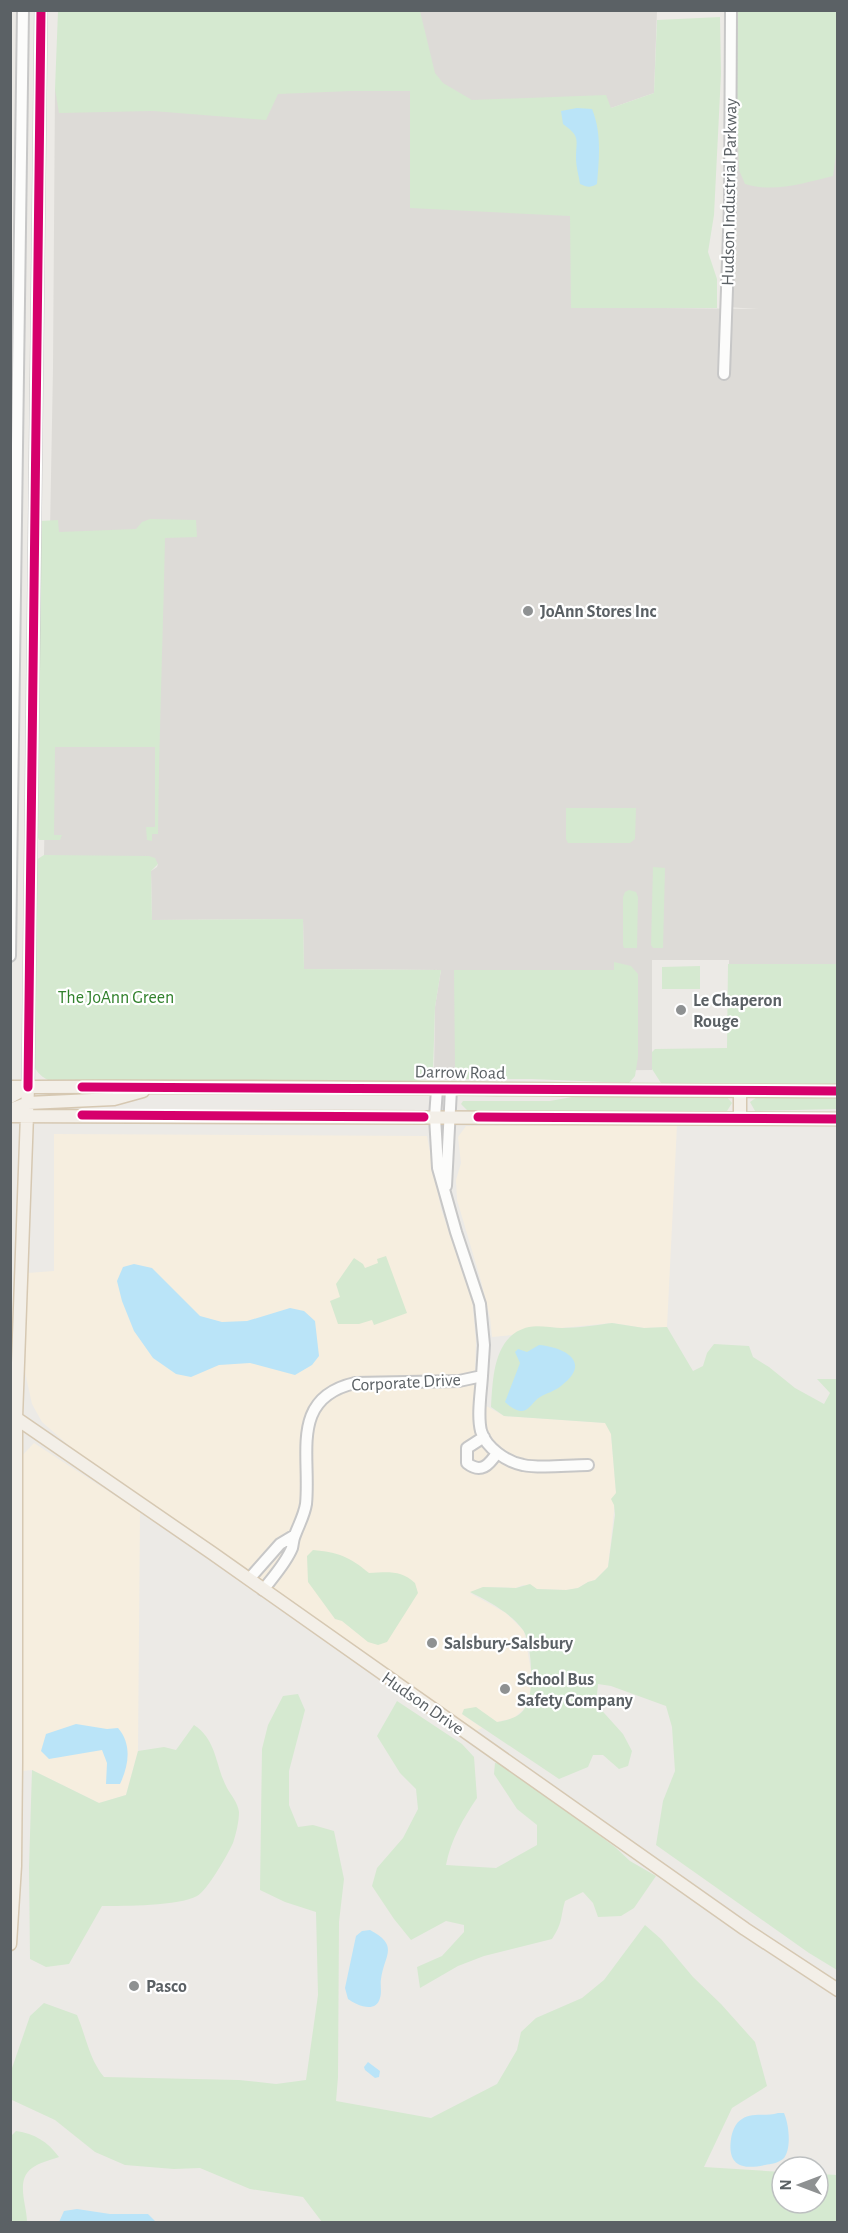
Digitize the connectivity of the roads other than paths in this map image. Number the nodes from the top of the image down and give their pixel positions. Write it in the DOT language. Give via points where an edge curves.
graph roads {
  1 [pos="23,10"];
  2 [pos="41,10"];
  3 [pos="732,10"];
  4 [pos="19,357"];
  5 [pos="37,357"];
  6 [pos="724,374"];
  7 [pos="17,516"];
  8 [pos="35,516"];
  9 [pos="13,851"];
  10 [pos="31,851"];
  11 [pos="10,956"];
  12 [pos="10,1087"];
  13 [pos="28,1087"];
  14 [pos="158,1087"];
  15 [pos="437,1089"];
  16 [pos="451,1089"];
  17 [pos="740,1091"];
  18 [pos="837,1091"];
  19 [pos="10,1097"];
  20 [pos="28,1103"];
  21 [pos="10,1114"];
  22 [pos="27,1116"];
  23 [pos="435,1117"];
  24 [pos="451,1117"];
  25 [pos="740,1118"];
  26 [pos="837,1119"];
  27 [pos="446,1192"];
  28 [pos="482,1376"];
  29 [pos="13,1416"];
  30 [pos="484,1437"];
  31 [pos="498,1453"];
  32 [pos="588,1465"];
  33 [pos="295,1535"];
  34 [pos="249,1579"];
  35 [pos="263,1590"];
  36 [pos="10,1650"];
  37 [pos="15,1700"];
  38 [pos="10,1944"];
  39 [pos="837,1990"];
  1 -- 4 [label="street"];
  2 -- 5 [label="street"];
  3 -- 6 [label="street, Hudson Industrial Parkway"];
  4 -- 5 [label="street"];
  4 -- 7 [label="street"];
  5 -- 8 [label="street"];
  7 -- 8 [label="street"];
  7 -- 9 [label="street"];
  8 -- 10 [label="street"];
  9 -- 10 [label="street"];
  9 -- 11 [label="street"];
  10 -- 13 [label="street"];
  12 -- 13 [label="main road, Darrow Road"];
  13 -- 14 [label="main road, Darrow Road"];
  13 -- 19 [label="main road"];
  13 -- 20 [label="main road"];
  14 -- 15 [label="main road, Darrow Road"];
  14 -- 20 [label="main road" via="114,1099"];
  15 -- 16 [label="main road, Darrow Road"];
  15 -- 23 [label="street, Corporate Drive"];
  16 -- 17 [label="main road, Darrow Road"];
  16 -- 24 [label="street, Corporate Drive"];
  17 -- 18 [label="main road, Darrow Road"];
  17 -- 25 [label="main road"];
  20 -- 21 [label="main road"];
  20 -- 22 [label="main road"];
  21 -- 22 [label="main road"];
  22 -- 23 [label="main road"];
  22 -- 29 [label="main road"];
  23 -- 24 [label="main road"];
  23 -- 27 [label="street, Corporate Drive" via="438,1168"];
  24 -- 25 [label="main road"];
  24 -- 27 [label="street, Corporate Drive"];
  25 -- 26 [label="main road"];
  27 -- 28 [label="street, Corporate Drive" via="480,1304"];
  28 -- 30 [label="street" via="480,1419"];
  28 -- 33 [label="street, Corporate Drive" via="459,1381 355,1383 327,1394 312,1411 306,1433 306,1504"];
  29 -- 34 [label="main road, Hudson Drive"];
  29 -- 37 [label="main road"];
  30 -- 31 [label="street"];
  30 -- 31 [label="street" via="467,1448 467,1463 482,1469"];
  31 -- 32 [label="street" via="524,1466"];
  33 -- 34 [label="street" via="280,1544"];
  33 -- 35 [label="street, Corporate Drive" via="288,1554"];
  34 -- 35 [label="main road, Hudson Drive"];
  35 -- 39 [label="main road, Hudson Drive"];
  36 -- 37 [label="main road"];
  37 -- 38 [label="main road"];
}
